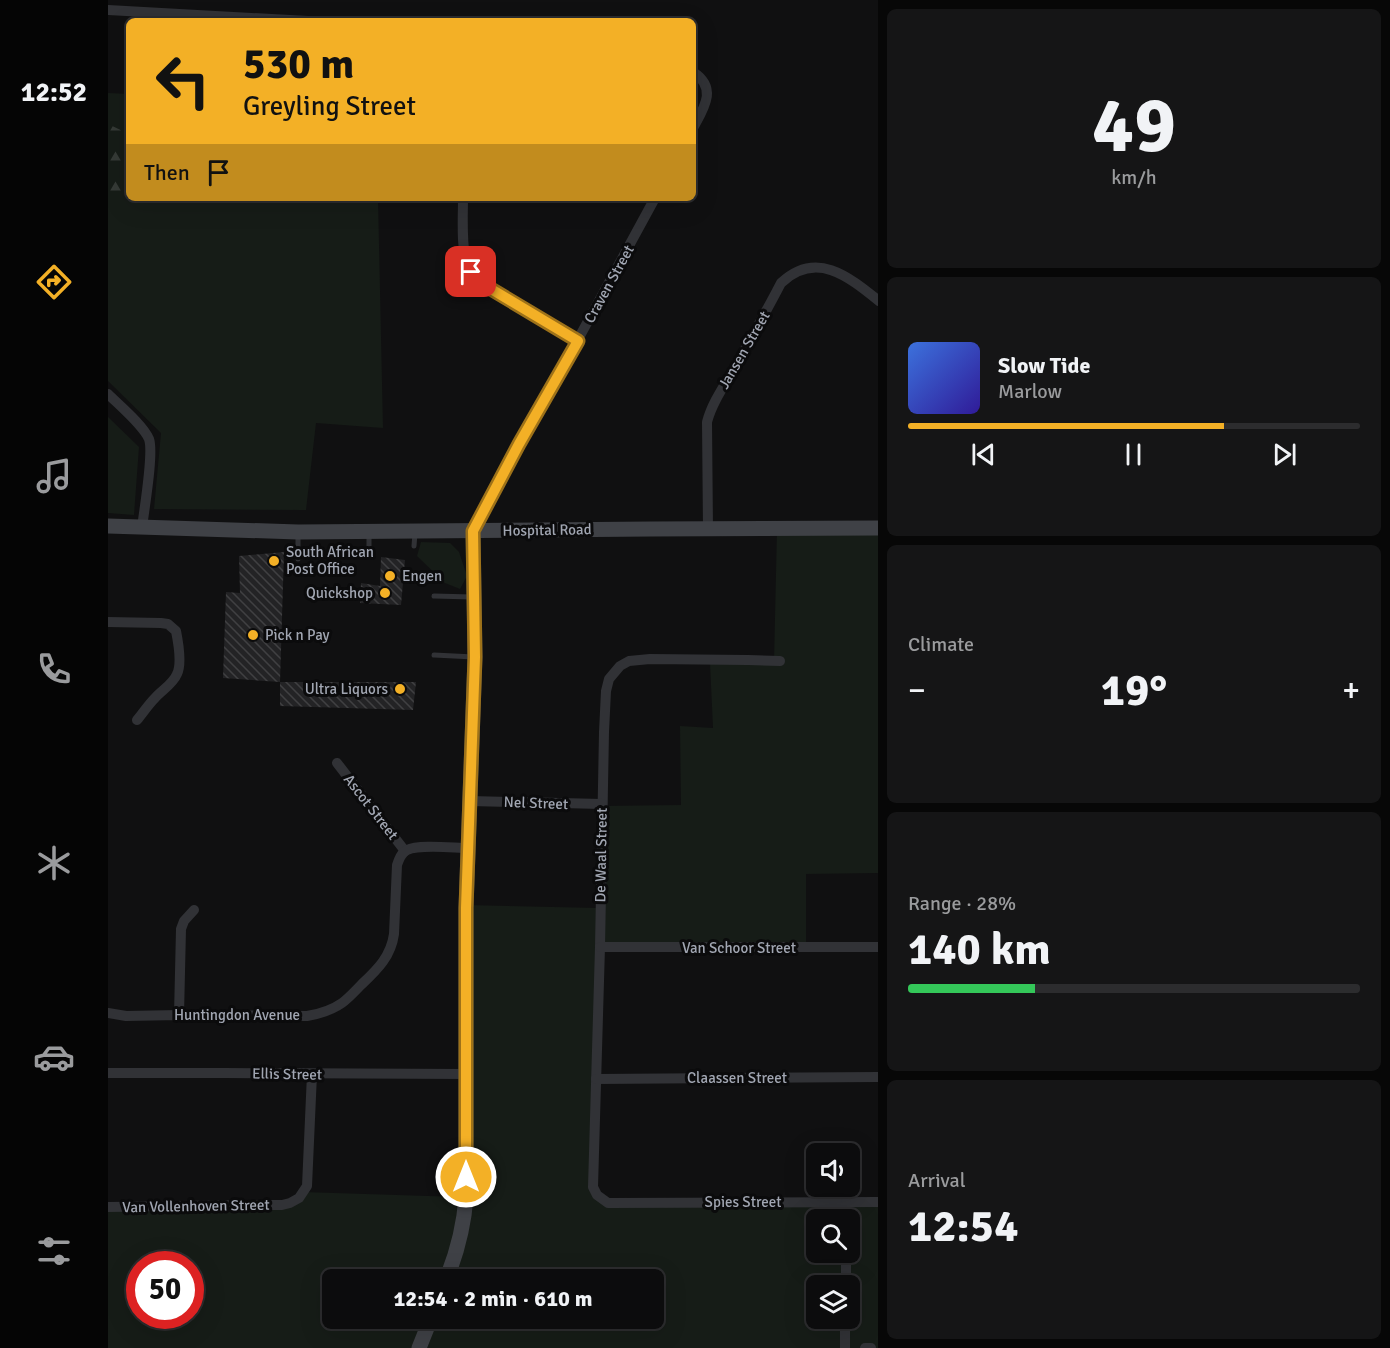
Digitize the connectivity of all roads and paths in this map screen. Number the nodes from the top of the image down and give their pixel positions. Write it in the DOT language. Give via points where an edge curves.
graph roads {
  1 [pos="108,10"];
  2 [pos="253,18"];
  3 [pos="696,74"];
  4 [pos="696,122"];
  5 [pos="463,201"];
  6 [pos="653,201"];
  7 [pos="878,300"];
  8 [pos="578,341"];
  9 [pos="108,394"];
  10 [pos="108,526"];
  11 [pos="142,528"];
  12 [pos="878,528"];
  13 [pos="708,529"];
  14 [pos="473,531"];
  15 [pos="298,532"];
  16 [pos="298,559"];
  17 [pos="434,596"];
  18 [pos="474,597"];
  19 [pos="108,622"];
  20 [pos="434,655"];
  21 [pos="475,657"];
  22 [pos="780,661"];
  23 [pos="137,720"];
  24 [pos="337,764"];
  25 [pos="470,801"];
  26 [pos="602,804"];
  27 [pos="469,849"];
  28 [pos="405,850"];
  29 [pos="194,910"];
  30 [pos="600,947"];
  31 [pos="878,947"];
  32 [pos="108,1013"];
  33 [pos="179,1015"];
  34 [pos="108,1073"];
  35 [pos="312,1074"];
  36 [pos="466,1074"];
  37 [pos="878,1077"];
  38 [pos="596,1079"];
  39 [pos="846,1202"];
  40 [pos="878,1202"];
  41 [pos="608,1203"];
  42 [pos="108,1207"];
  43 [pos="846,1209"];
  44 [pos="450,1269"];
  45 [pos="427,1329"];
  46 [pos="845,1329"];
  47 [pos="419,1348"];
  48 [pos="845,1348"];
  49 [pos="865,1348"];
  50 [pos="871,1348"];
  1 -- 2 [label="street"];
  3 -- 4 [label="street" via="707,90"];
  5 -- 8 [label="street" via="465,253 475,278"];
  6 -- 8 [label="street, Craven Street"];
  7 -- 13 [label="street, Jansen Street" via="846,278 816,267 797,271 781,283 708,418"];
  8 -- 14 [label="street, Craven Street"];
  9 -- 11 [label="street" via="148,438 150,460"];
  10 -- 11 [label="main road, Hospital Road"];
  11 -- 15 [label="main road, Hospital Road"];
  12 -- 13 [label="main road, Hospital Road"];
  13 -- 14 [label="main road, Hospital Road"];
  14 -- 15 [label="main road, Hospital Road" via="414,539"];
  14 -- 18 [label="main road, Craven Street"];
  15 -- 16 [label="lane"];
  17 -- 18 [label="lane"];
  18 -- 21 [label="main road, Craven Street"];
  19 -- 23 [label="street" via="161,623 176,631 177,674"];
  20 -- 21 [label="lane"];
  21 -- 25 [label="main road, Craven Street"];
  22 -- 26 [label="street, De Waal Street" via="650,659 620,666 609,679 606,691"];
  24 -- 28 [label="street, Ascot Street"];
  25 -- 26 [label="street, Nel Street"];
  25 -- 27 [label="main road, Craven Street"];
  26 -- 30 [label="street, De Waal Street"];
  27 -- 28 [label="street"];
  27 -- 36 [label="main road, Craven Street"];
  28 -- 33 [label="street, Huntingdon Avenue" via="397,865 393,945 377,969 341,1003 307,1016"];
  29 -- 33 [label="street" via="181,929"];
  30 -- 31 [label="street, Van Schoor Street"];
  30 -- 38 [label="street, De Waal Street"];
  32 -- 33 [label="street, Huntingdon Avenue"];
  34 -- 35 [label="street, Ellis Street"];
  35 -- 36 [label="street, Ellis Street"];
  35 -- 42 [label="street, Van Vollenhoven Street" via="307,1186 296,1200 282,1205"];
  36 -- 44 [label="main road, Craven Street" via="465,1212"];
  37 -- 38 [label="street, Claassen Street"];
  38 -- 41 [label="street, De Waal Street" via="593,1187"];
  39 -- 40 [label="street, Spies Street"];
  39 -- 41 [label="street, Spies Street"];
  39 -- 43 [label="street"];
  45 -- 47 [label="main road"];
  46 -- 48 [label="street"];
  49 -- 50 [label="street"];
}
